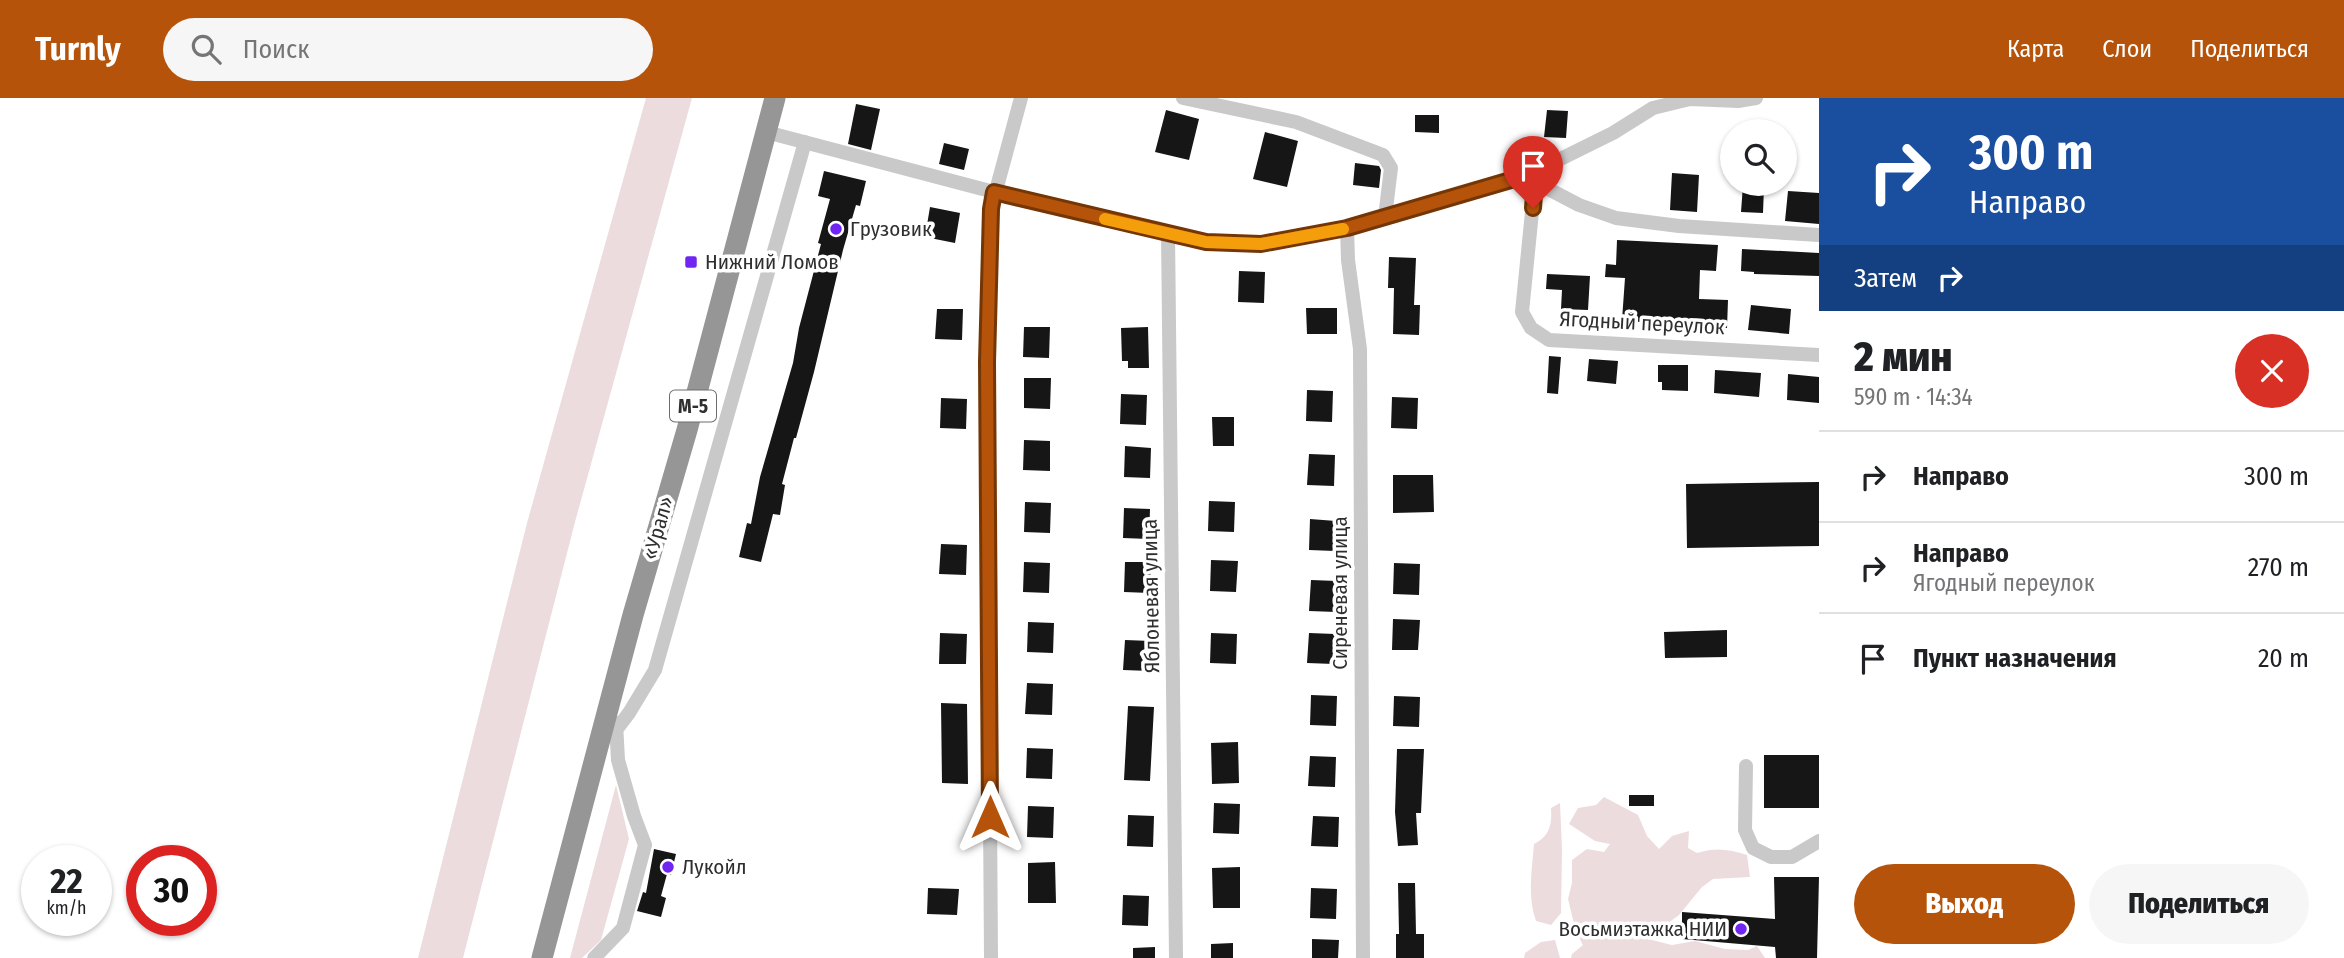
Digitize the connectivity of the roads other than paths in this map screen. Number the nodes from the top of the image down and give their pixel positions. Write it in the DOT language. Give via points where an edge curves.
graph roads {
  1 [pos="775,98"];
  2 [pos="1021,98"];
  3 [pos="1183,98"];
  4 [pos="1756,98"];
  5 [pos="766,132"];
  6 [pos="805,142"];
  7 [pos="1532,178"];
  8 [pos="994,192"];
  9 [pos="1385,217"];
  10 [pos="1347,228"];
  11 [pos="1168,233"];
  12 [pos="1819,235"];
  13 [pos="1819,355"];
  14 [pos="616,681"];
  15 [pos="616,730"];
  16 [pos="1746,766"];
  17 [pos="1819,841"];
  18 [pos="542,958"];
  19 [pos="594,958"];
  20 [pos="991,958"];
  21 [pos="1176,958"];
  22 [pos="1363,958"];
  1 -- 5 [label="highway, «Урал» / М-5"];
  2 -- 8 [label="street"];
  3 -- 9 [label="street" via="1296,122 1383,155 1391,168"];
  4 -- 7 [label="street" via="1690,99 1653,108"];
  5 -- 6 [label="street"];
  5 -- 14 [label="highway, «Урал» / М-5"];
  6 -- 8 [label="street"];
  6 -- 15 [label="street" via="655,670"];
  7 -- 9 [label="street"];
  7 -- 12 [label="street" via="1579,205 1616,218"];
  7 -- 13 [label="street, Ягодный переулок" via="1522,312 1531,328 1549,340"];
  8 -- 11 [label="street"];
  8 -- 20 [label="street" via="987,362"];
  9 -- 10 [label="street"];
  10 -- 11 [label="street" via="1261,244 1206,242"];
  10 -- 22 [label="street, Сиреневая улица" via="1360,349"];
  11 -- 21 [label="street, Яблоневая улица"];
  14 -- 15 [label="street"];
  14 -- 18 [label="highway, «Урал» / М-5"];
  15 -- 19 [label="street" via="618,760 645,845 623,928"];
  16 -- 17 [label="street" via="1745,830 1754,848 1771,857 1792,857"];
}
